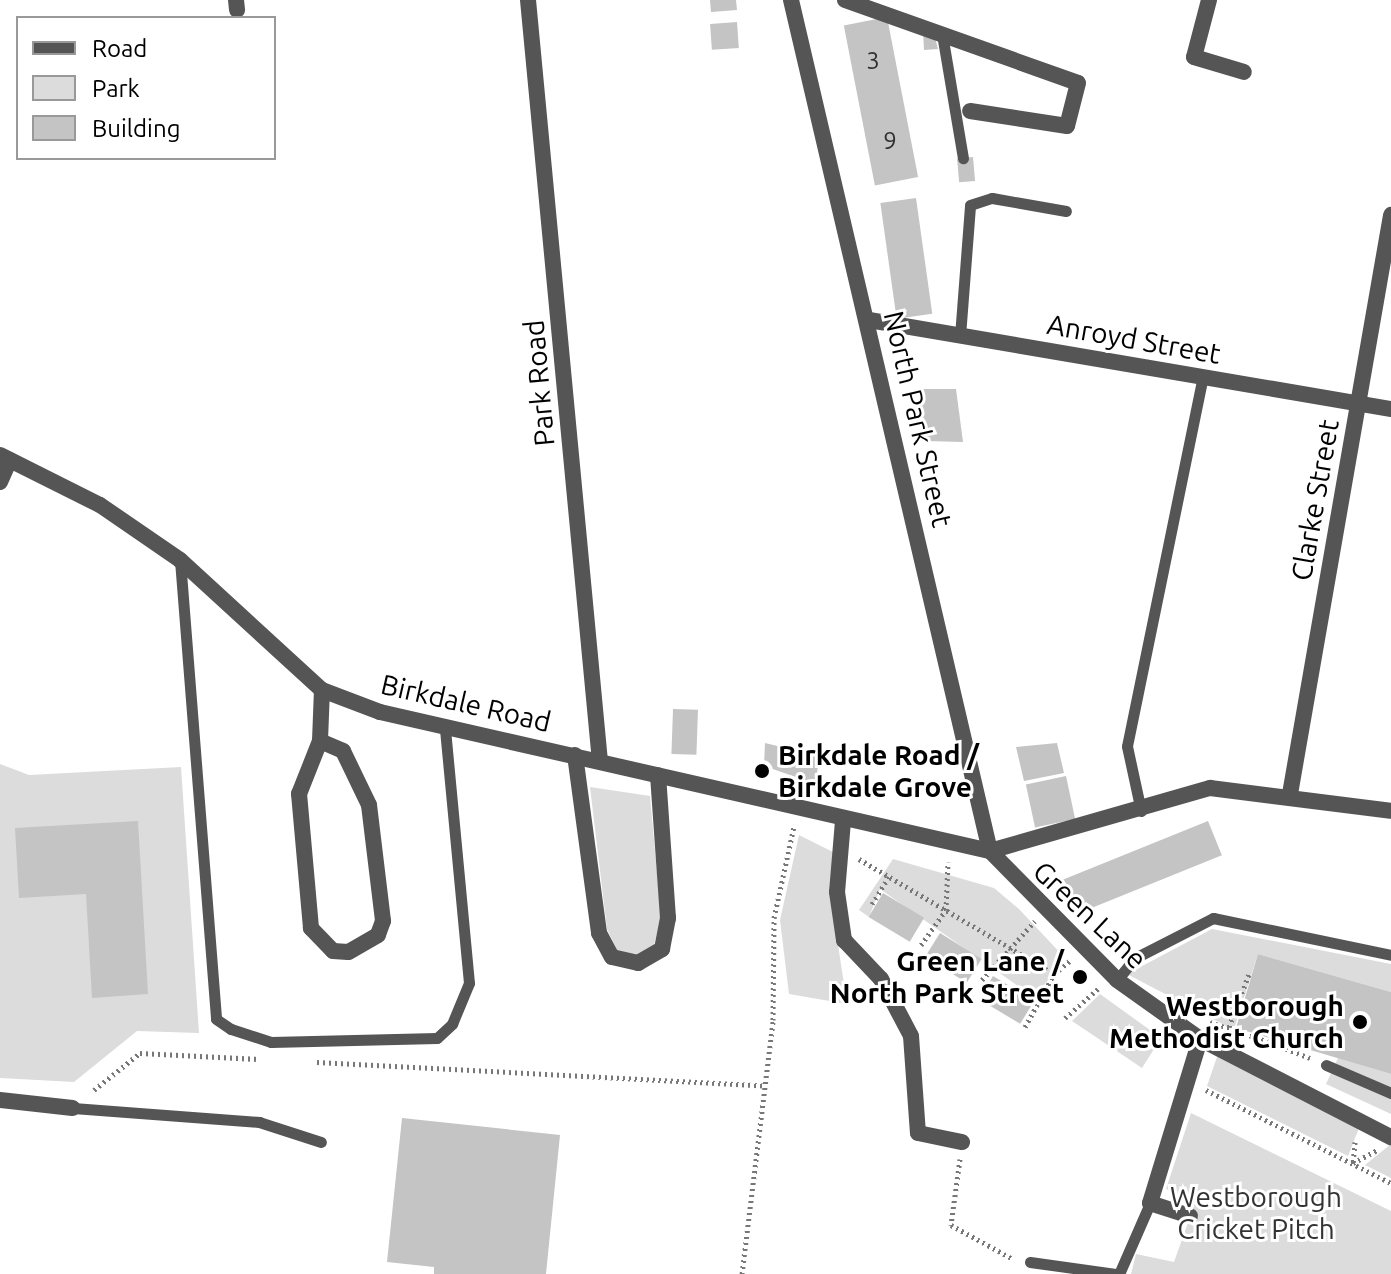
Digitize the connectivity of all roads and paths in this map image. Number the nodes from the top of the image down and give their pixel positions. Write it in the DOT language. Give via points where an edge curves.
graph roads {
  1 [pos="528,0"];
  2 [pos="791,0"];
  3 [pos="845,0"];
  4 [pos="1209,0"];
  5 [pos="942,34"];
  6 [pos="1244,72"];
  7 [pos="970,111"];
  8 [pos="963,158"];
  9 [pos="1066,211"];
  10 [pos="1391,215"];
  11 [pos="869,320"];
  12 [pos="960,336"];
  13 [pos="1203,377"];
  14 [pos="1358,403"];
  15 [pos="1391,409"];
  16 [pos="5,458"];
  17 [pos="0,482"];
  18 [pos="180,560"];
  19 [pos="322,690"];
  20 [pos="445,728"];
  21 [pos="320,741"];
  22 [pos="575,755"];
  23 [pos="600,761"];
  24 [pos="658,775"];
  25 [pos="1290,794"];
  26 [pos="798,809"];
  27 [pos="1141,811"];
  28 [pos="1391,811"];
  29 [pos="843,821"];
  30 [pos="949,846"];
  31 [pos="841,848"];
  32 [pos="990,851"];
  33 [pos="889,877"];
  34 [pos="872,904"];
  35 [pos="946,910"];
  36 [pos="1043,911"];
  37 [pos="921,945"];
  38 [pos="1010,950"];
  39 [pos="1391,955"];
  40 [pos="1249,974"];
  41 [pos="1115,978"];
  42 [pos="982,980"];
  43 [pos="1065,1018"];
  44 [pos="1025,1027"];
  45 [pos="1228,1027"];
  46 [pos="1200,1039"];
  47 [pos="270,1059"];
  48 [pos="302,1061"];
  49 [pos="1326,1065"];
  50 [pos="763,1085"];
  51 [pos="1199,1087"];
  52 [pos="1391,1093"];
  53 [pos="0,1100"];
  54 [pos="73,1108"];
  55 [pos="1391,1137"];
  56 [pos="321,1142"];
  57 [pos="962,1142"];
  58 [pos="1391,1183"];
  59 [pos="1150,1203"];
  60 [pos="1190,1216"];
  61 [pos="1030,1262"];
  62 [pos="742,1274"];
  63 [pos="1118,1274"];
  1 -- 23 [label="street, Park Road"];
  2 -- 11 [label="street, North Park Street"];
  3 -- 5 [label="street"];
  4 -- 6 [label="street" via="1194,57"];
  5 -- 7 [label="street" via="1078,83 1067,126"];
  5 -- 8 [label="lane"];
  9 -- 12 [label="lane" via="992,198 970,205"];
  10 -- 14 [label="street, Clarke Street"];
  11 -- 12 [label="street, Anroyd Street"];
  11 -- 32 [label="street, North Park Street"];
  12 -- 13 [label="street, Anroyd Street"];
  13 -- 14 [label="street, Anroyd Street"];
  13 -- 27 [label="lane" via="1127,746"];
  14 -- 15 [label="street, Anroyd Street"];
  14 -- 25 [label="street, Clarke Street"];
  16 -- 17 [label="street"];
  16 -- 18 [label="street, Birkdale Road" via="100,505"];
  18 -- 19 [label="street, Birkdale Road"];
  18 -- 20 [label="lane" via="216,1019 231,1029 271,1042 422,1039 437,1038 452,1024 469,983"];
  19 -- 20 [label="street, Birkdale Road"];
  19 -- 21 [label="street"];
  20 -- 22 [label="street, Birkdale Road"];
  21 -- 21 [label="street" via="299,794 311,928 333,951 348,952 378,935 383,921 369,805 343,751"];
  22 -- 23 [label="street, Birkdale Road"];
  22 -- 24 [label="street" via="599,933 612,957 638,963 662,949 668,918"];
  23 -- 24 [label="street, Birkdale Road"];
  24 -- 26 [label="street, Birkdale Road"];
  25 -- 27 [label="street" via="1210,788"];
  25 -- 28 [label="street"];
  26 -- 29 [label="street, Birkdale Road"];
  26 -- 50 [label="path" via="774,918 776,985"];
  27 -- 32 [label="street"];
  29 -- 30 [label="street, Birkdale Road"];
  29 -- 31 [label="street"];
  30 -- 32 [label="street, Birkdale Road"];
  30 -- 35 [label="path"];
  31 -- 33 [label="path"];
  31 -- 57 [label="street" via="837,892 844,940 881,979 911,1036 918,1133"];
  32 -- 36 [label="street, Green Lane"];
  33 -- 34 [label="path"];
  33 -- 35 [label="path"];
  35 -- 37 [label="path"];
  35 -- 38 [label="path"];
  36 -- 38 [label="path"];
  36 -- 41 [label="street, Green Lane"];
  38 -- 42 [label="path"];
  38 -- 44 [label="path" via="1054,974"];
  39 -- 41 [label="lane" via="1213,918 1135,958"];
  40 -- 45 [label="path" via="1235,1026"];
  41 -- 43 [label="path"];
  41 -- 46 [label="street, Green Lane"];
  46 -- 55 [label="street, Green Lane"];
  46 -- 59 [label="street"];
  47 -- 54 [label="path" via="140,1053"];
  48 -- 50 [label="path"];
  49 -- 52 [label="lane"];
  50 -- 62 [label="path"];
  51 -- 58 [label="path"];
  53 -- 54 [label="street"];
  54 -- 56 [label="lane" via="259,1122"];
  57 -- 61 [label="path" via="951,1225 984,1249"];
  59 -- 60 [label="street"];
  59 -- 63 [label="lane"];
  61 -- 63 [label="lane"];
}
